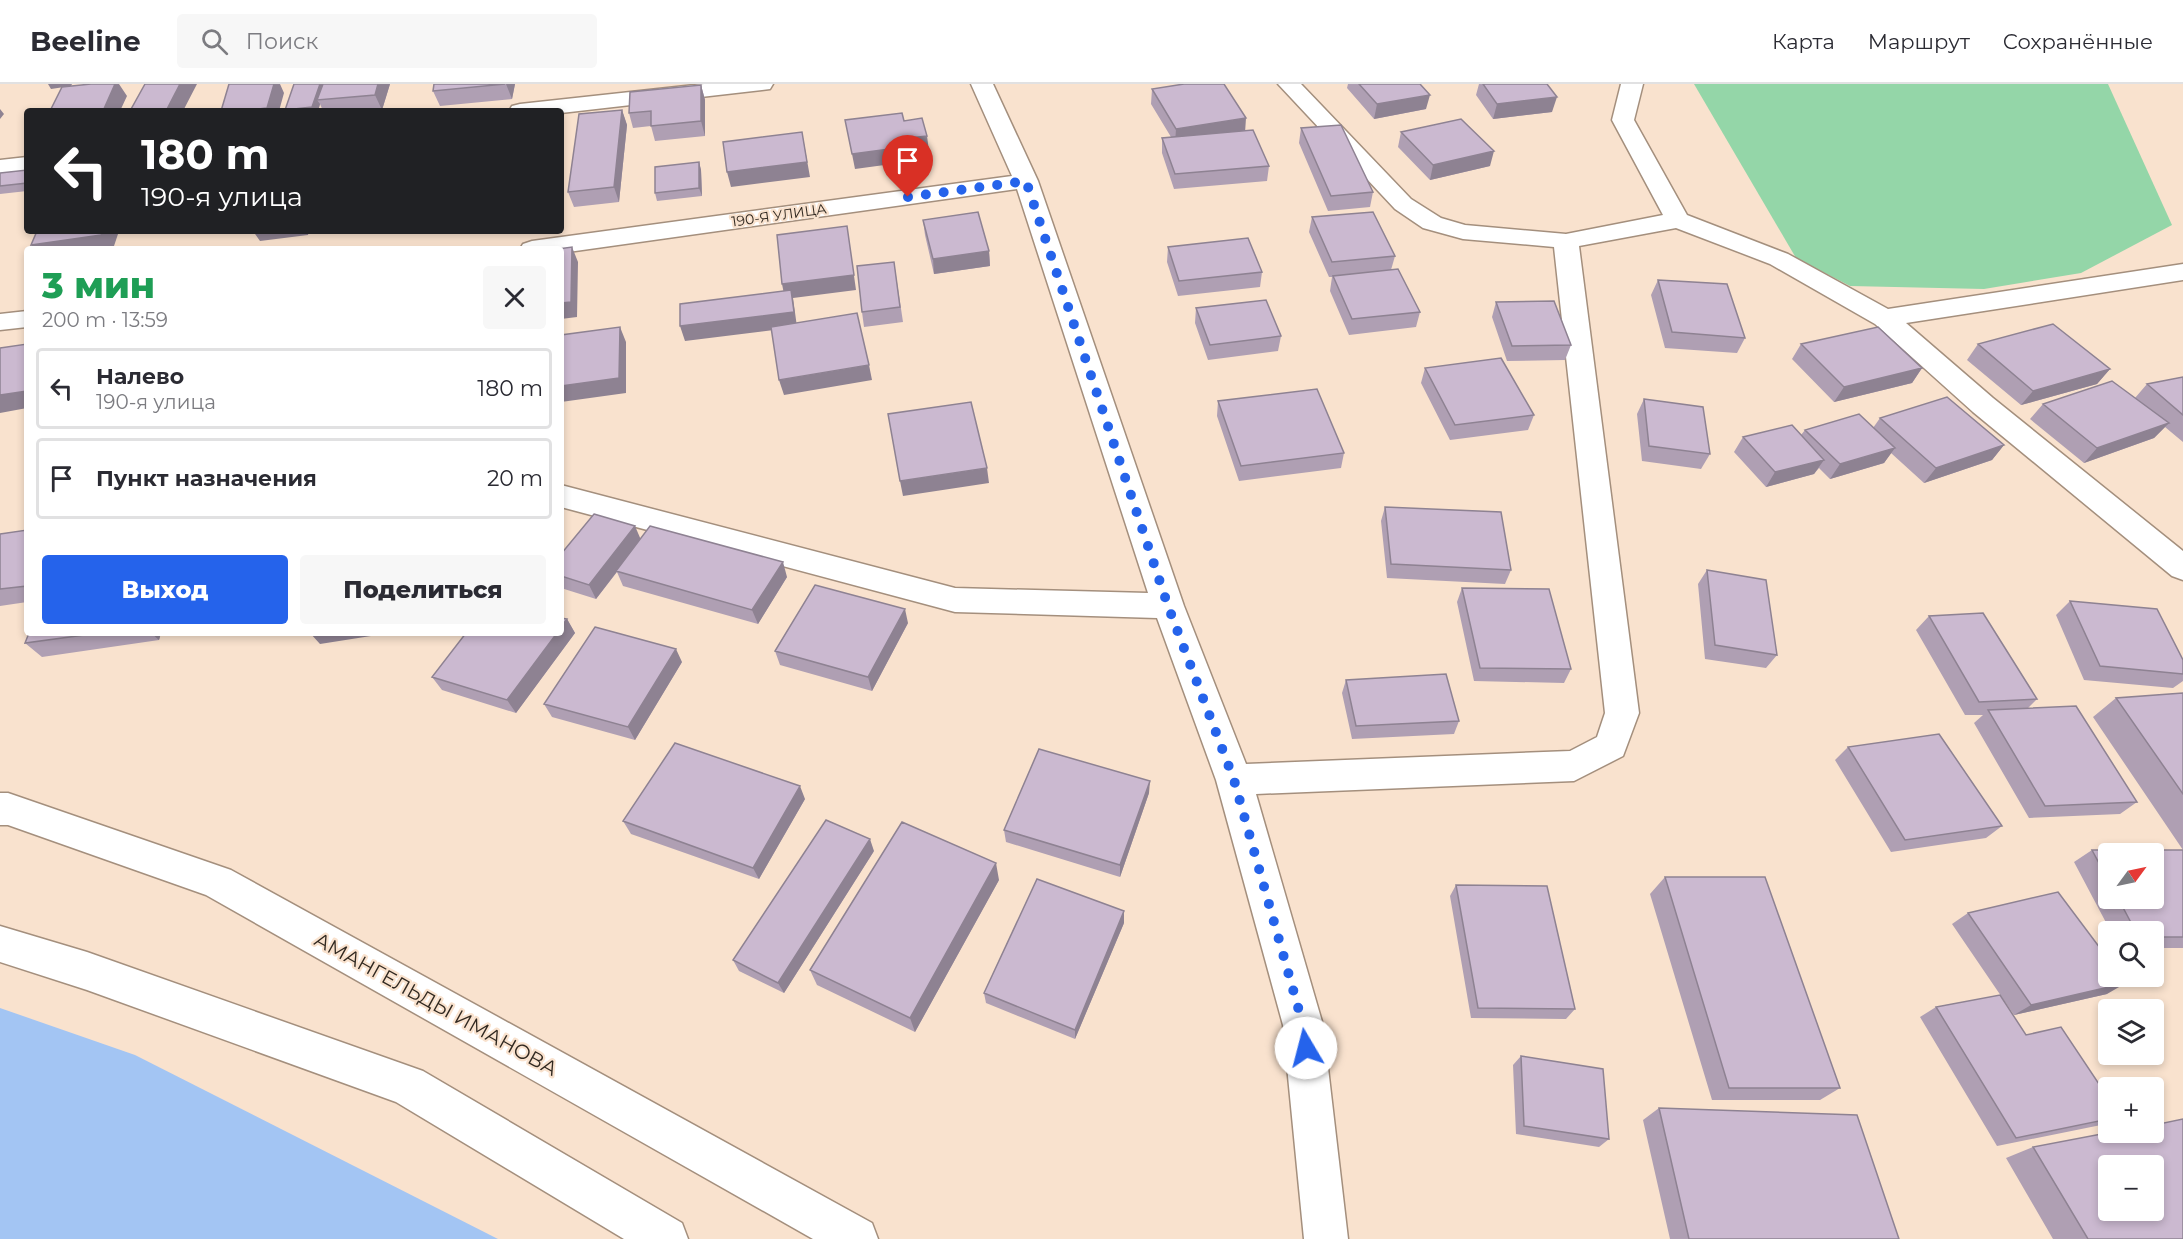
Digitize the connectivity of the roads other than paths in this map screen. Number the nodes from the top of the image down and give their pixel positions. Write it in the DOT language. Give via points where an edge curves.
graph roads {
  1 [pos="762,84"];
  2 [pos="982,84"];
  3 [pos="1289,84"];
  4 [pos="1632,84"];
  5 [pos="547,108"];
  6 [pos="24,164"];
  7 [pos="0,167"];
  8 [pos="1026,181"];
  9 [pos="1678,220"];
  10 [pos="1566,241"];
  11 [pos="554,246"];
  12 [pos="2183,272"];
  13 [pos="1884,318"];
  14 [pos="24,319"];
  15 [pos="0,322"];
  16 [pos="564,497"];
  17 [pos="2183,568"];
  18 [pos="1168,606"];
  19 [pos="1234,780"];
  20 [pos="0,809"];
  21 [pos="0,944"];
  22 [pos="666,1239"];
  23 [pos="856,1239"];
  24 [pos="1326,1239"];
  1 -- 5 [label="street"];
  2 -- 8 [label="street"];
  3 -- 10 [label="street" via="1403,204 1432,223 1463,232"];
  4 -- 9 [label="street" via="1623,120"];
  6 -- 7 [label="street"];
  8 -- 11 [label="street, 190-Я УЛИЦА"];
  8 -- 18 [label="street"];
  9 -- 10 [label="street"];
  9 -- 13 [label="street" via="1779,259"];
  10 -- 19 [label="street" via="1622,713 1611,746 1574,766"];
  12 -- 13 [label="street"];
  13 -- 17 [label="street" via="1983,405"];
  14 -- 15 [label="street"];
  16 -- 18 [label="street" via="955,600"];
  18 -- 19 [label="street"];
  19 -- 24 [label="street" via="1303,1025"];
  20 -- 23 [label="street, АМАНГЕЛЬДЫ ИМАНОВА" via="218,882"];
  21 -- 22 [label="street" via="87,971 408,1086"];
}
